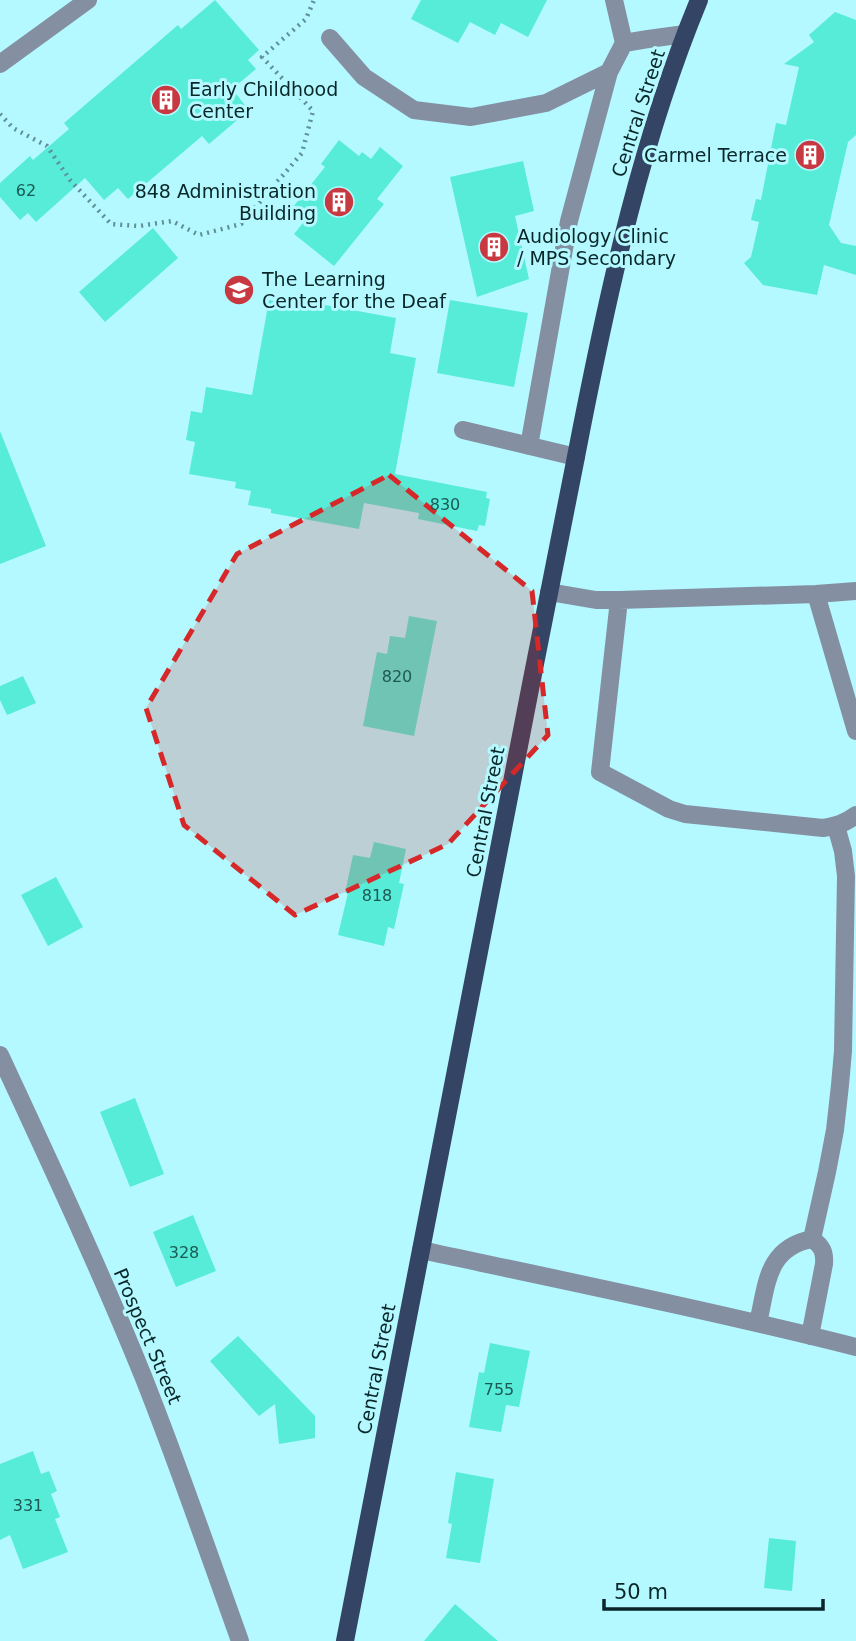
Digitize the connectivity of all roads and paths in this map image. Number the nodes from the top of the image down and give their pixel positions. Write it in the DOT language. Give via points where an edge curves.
graph roads {
  1 [pos="88,0"];
  2 [pos="314,0"];
  3 [pos="614,0"];
  4 [pos="699,0"];
  5 [pos="685,34"];
  6 [pos="330,37"];
  7 [pos="625,43"];
  8 [pos="0,64"];
  9 [pos="609,72"];
  10 [pos="0,114"];
  11 [pos="463,430"];
  12 [pos="529,446"];
  13 [pos="576,457"];
  14 [pos="856,591"];
  15 [pos="549,592"];
  16 [pos="816,594"];
  17 [pos="619,600"];
  18 [pos="856,732"];
  19 [pos="856,815"];
  20 [pos="836,826"];
  21 [pos="0,1055"];
  22 [pos="812,1239"];
  23 [pos="421,1250"];
  24 [pos="758,1323"];
  25 [pos="810,1336"];
  26 [pos="856,1347"];
  27 [pos="240,1641"];
  28 [pos="345,1641"];
  1 -- 8 [label="street"];
  2 -- 10 [label="path" via="306,19 262,57 313,111 302,153 241,224 199,235 172,220 139,226 111,224 70,180 47,146 13,128"];
  3 -- 7 [label="street"];
  4 -- 5 [label="main road, Central Street"];
  5 -- 7 [label="street"];
  5 -- 13 [label="main road, Central Street" via="626,223"];
  6 -- 9 [label="street" via="364,77 414,110 471,117 533,106"];
  7 -- 9 [label="street"];
  9 -- 12 [label="street" via="569,220"];
  11 -- 12 [label="street"];
  12 -- 13 [label="street"];
  13 -- 15 [label="main road, Central Street"];
  14 -- 16 [label="street"];
  15 -- 17 [label="street"];
  15 -- 23 [label="main road, Central Street"];
  16 -- 17 [label="street"];
  16 -- 18 [label="street"];
  17 -- 20 [label="street" via="600,772 685,814"];
  19 -- 20 [label="street"];
  20 -- 22 [label="street" via="846,876 843,1051 835,1130"];
  21 -- 27 [label="street, Prospect Street" via="142,1373"];
  22 -- 24 [label="street" via="777,1257"];
  22 -- 25 [label="street" via="825,1255"];
  23 -- 24 [label="street"];
  23 -- 28 [label="main road, Central Street"];
  24 -- 25 [label="street"];
  25 -- 26 [label="street"];
}
